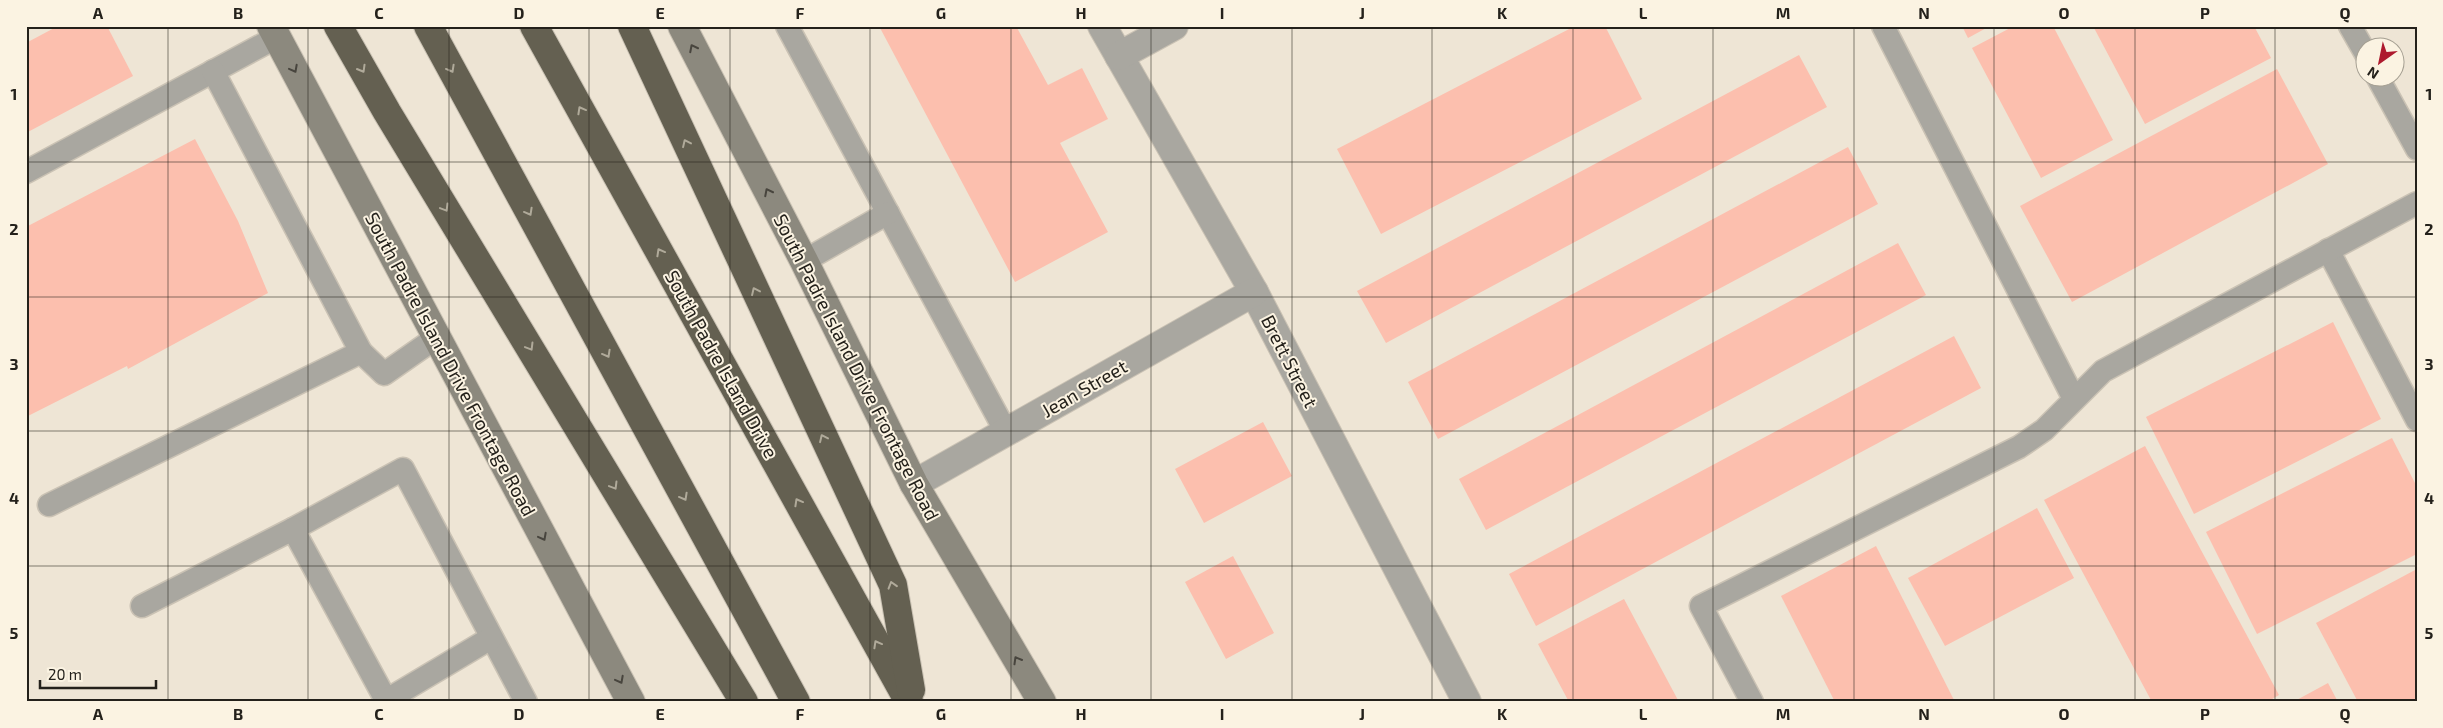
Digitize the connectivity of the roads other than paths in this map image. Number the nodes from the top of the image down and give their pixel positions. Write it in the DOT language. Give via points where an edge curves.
graph roads {
  1 [pos="338,26"];
  2 [pos="428,26"];
  3 [pos="534,26"];
  4 [pos="632,26"];
  5 [pos="682,26"];
  6 [pos="787,26"];
  7 [pos="1102,26"];
  8 [pos="1174,26"];
  9 [pos="1883,26"];
  10 [pos="2350,26"];
  11 [pos="274,31"];
  12 [pos="1146,33"];
  13 [pos="2357,38"];
  14 [pos="1119,56"];
  15 [pos="213,71"];
  16 [pos="2383,88"];
  17 [pos="2417,149"];
  18 [pos="26,172"];
  19 [pos="2417,203"];
  20 [pos="888,213"];
  21 [pos="2328,250"];
  22 [pos="804,261"];
  23 [pos="1254,292"];
  24 [pos="437,337"];
  25 [pos="362,352"];
  26 [pos="2074,399"];
  27 [pos="2417,420"];
  28 [pos="1006,432"];
  29 [pos="914,484"];
  30 [pos="49,505"];
  31 [pos="293,529"];
  32 [pos="142,606"];
  33 [pos="491,638"];
  34 [pos="387,701"];
  35 [pos="526,702"];
  36 [pos="631,702"];
  37 [pos="744,702"];
  38 [pos="796,702"];
  39 [pos="911,702"];
  40 [pos="1042,702"];
  41 [pos="1467,702"];
  42 [pos="1752,702"];
  1 -- 37 [label="highway, one-way" via="392,121"];
  2 -- 38 [label="highway, one-way"];
  39 -- 3 [label="highway, South Padre Island Drive, one-way"];
  39 -- 4 [label="highway, one-way" via="893,584"];
  22 -- 5 [label="main road, South Padre Island Drive Frontage Road, one-way"];
  6 -- 20 [label="lane"];
  7 -- 14 [label="street, Brett Street"];
  8 -- 12 [label="street"];
  9 -- 26 [label="lane"];
  10 -- 13 [label="lane"];
  11 -- 15 [label="lane"];
  11 -- 24 [label="main road, South Padre Island Drive Frontage Road, one-way"];
  12 -- 14 [label="street"];
  14 -- 23 [label="street, Brett Street"];
  15 -- 18 [label="lane"];
  15 -- 25 [label="lane"];
  16 -- 17 [label="lane"];
  19 -- 21 [label="lane"];
  20 -- 22 [label="lane"];
  20 -- 28 [label="lane"];
  21 -- 26 [label="lane" via="2103,371"];
  21 -- 27 [label="lane"];
  22 -- 29 [label="main road, South Padre Island Drive Frontage Road"];
  23 -- 28 [label="street, Jean Street"];
  23 -- 41 [label="street, Brett Street"];
  24 -- 25 [label="lane" via="384,374"];
  24 -- 36 [label="main road, South Padre Island Drive Frontage Road, one-way"];
  25 -- 30 [label="lane"];
  26 -- 42 [label="lane" via="2044,430 2018,447 1701,606"];
  28 -- 29 [label="street, Jean Street"];
  40 -- 29 [label="main road, South Padre Island Drive Frontage Road, one-way"];
  31 -- 32 [label="lane"];
  31 -- 33 [label="lane" via="404,469"];
  31 -- 34 [label="lane"];
  33 -- 34 [label="lane"];
  33 -- 35 [label="lane"];
}
